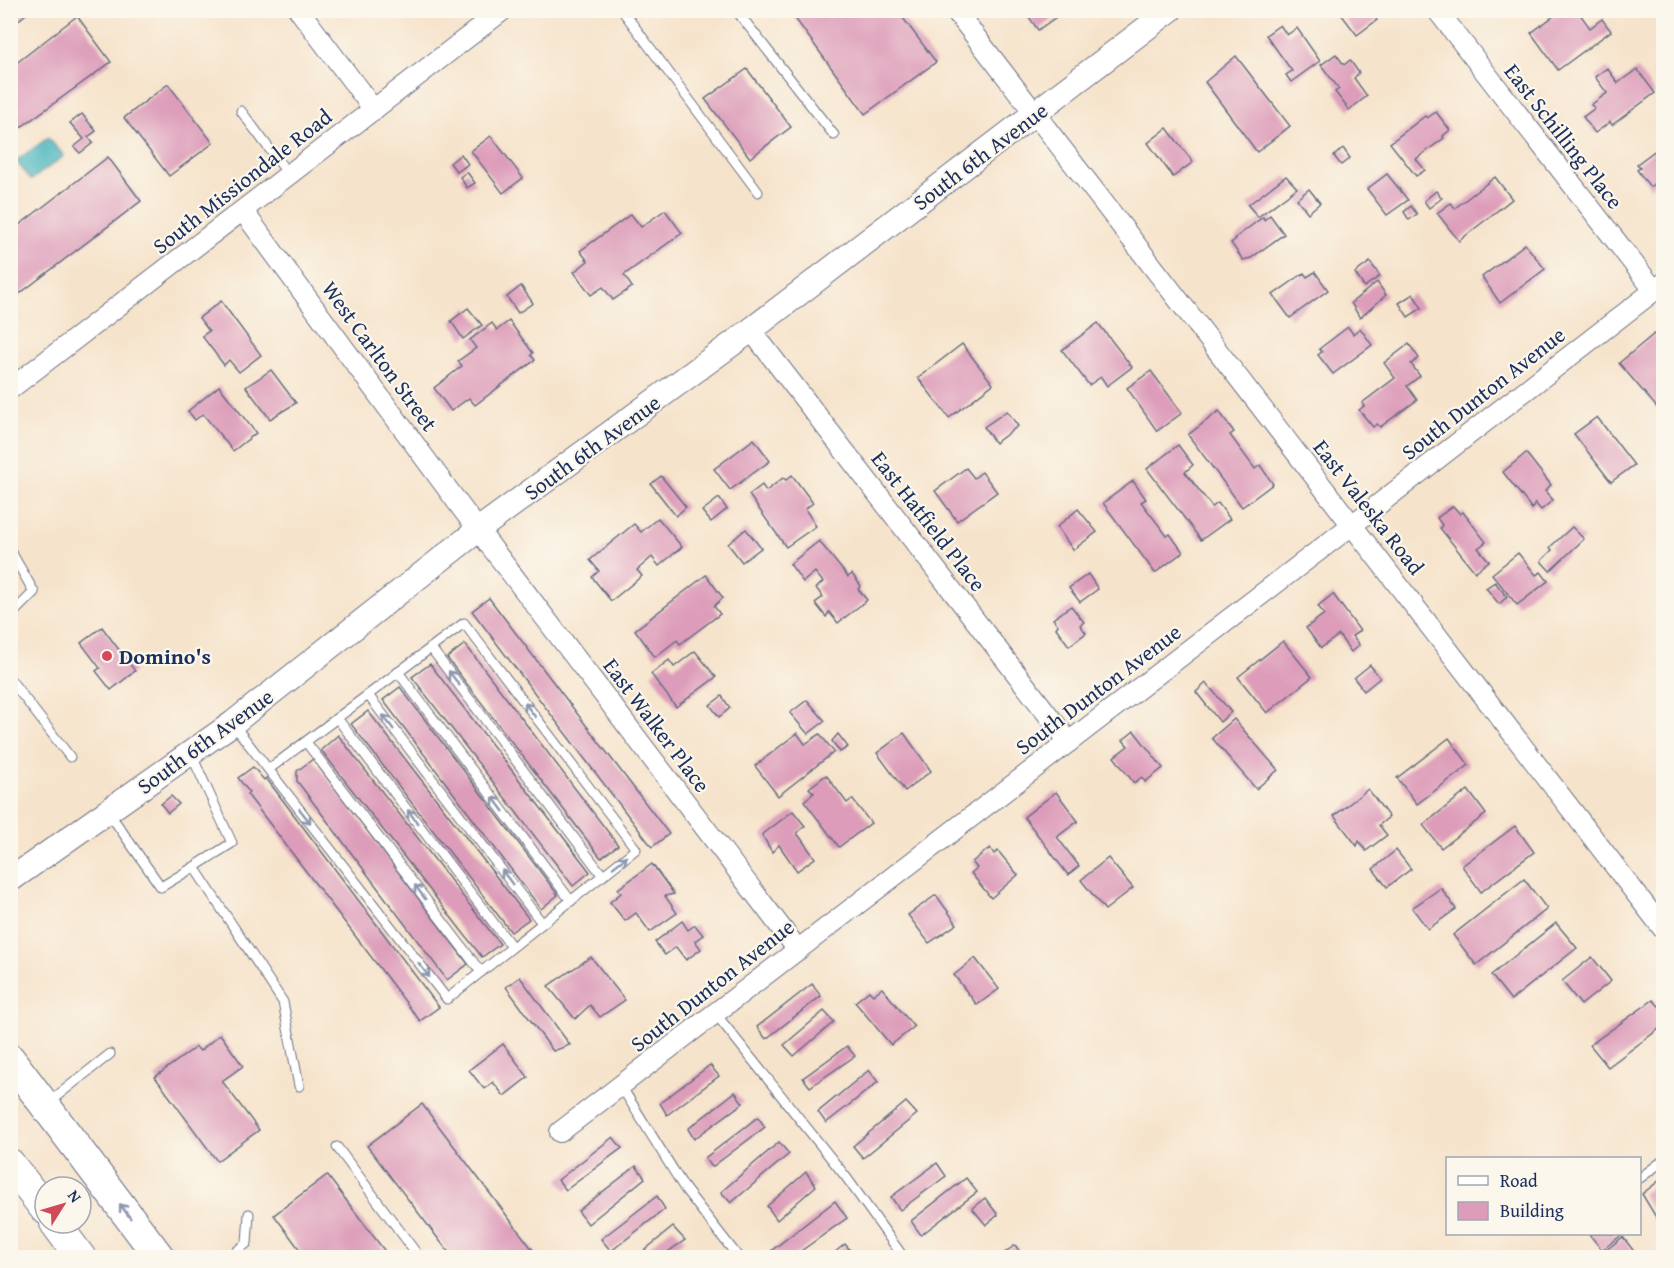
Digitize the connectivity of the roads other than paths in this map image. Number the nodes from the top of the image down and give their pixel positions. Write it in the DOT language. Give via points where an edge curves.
graph roads {
  1 [pos="299,10"];
  2 [pos="503,10"];
  3 [pos="622,10"];
  4 [pos="736,10"];
  5 [pos="955,10"];
  6 [pos="1170,10"];
  7 [pos="1437,10"];
  8 [pos="374,110"];
  9 [pos="241,111"];
  10 [pos="1035,114"];
  11 [pos="834,135"];
  12 [pos="289,175"];
  13 [pos="758,192"];
  14 [pos="243,211"];
  15 [pos="1659,287"];
  16 [pos="751,330"];
  17 [pos="10,389"];
  18 [pos="1352,525"];
  19 [pos="478,530"];
  20 [pos="10,550"];
  21 [pos="10,616"];
  22 [pos="431,648"];
  23 [pos="398,672"];
  24 [pos="10,679"];
  25 [pos="368,695"];
  26 [pos="337,718"];
  27 [pos="232,723"];
  28 [pos="306,742"];
  29 [pos="1069,742"];
  30 [pos="190,754"];
  31 [pos="70,757"];
  32 [pos="269,769"];
  33 [pos="108,811"];
  34 [pos="194,867"];
  35 [pos="603,876"];
  36 [pos="10,880"];
  37 [pos="571,901"];
  38 [pos="542,923"];
  39 [pos="1664,930"];
  40 [pos="512,947"];
  41 [pos="798,950"];
  42 [pos="481,972"];
  43 [pos="715,1014"];
  44 [pos="110,1054"];
  45 [pos="10,1059"];
  46 [pos="299,1086"];
  47 [pos="621,1086"];
  48 [pos="45,1105"];
  49 [pos="560,1132"];
  50 [pos="337,1147"];
  51 [pos="1664,1160"];
  52 [pos="10,1164"];
  53 [pos="1641,1177"];
  54 [pos="33,1194"];
  55 [pos="249,1214"];
  56 [pos="64,1235"];
  57 [pos="81,1257"];
  58 [pos="160,1257"];
  59 [pos="228,1257"];
  60 [pos="420,1257"];
  61 [pos="739,1257"];
  62 [pos="904,1257"];
  1 -- 8 [label="street"];
  2 -- 8 [label="street, South Missiondale Road"];
  3 -- 13 [label="lane"];
  4 -- 11 [label="lane"];
  5 -- 10 [label="street, East Valeska Road"];
  6 -- 10 [label="street, South 6th Avenue"];
  7 -- 15 [label="street, East Schilling Place"];
  8 -- 12 [label="street, South Missiondale Road"];
  9 -- 12 [label="lane"];
  10 -- 16 [label="street, South 6th Avenue"];
  10 -- 18 [label="street, East Valeska Road"];
  12 -- 14 [label="street, South Missiondale Road"];
  14 -- 17 [label="street, South Missiondale Road"];
  14 -- 19 [label="street, West Carlton Street"];
  15 -- 18 [label="street, South Dunton Avenue"];
  16 -- 19 [label="street, South 6th Avenue"];
  16 -- 29 [label="street, East Hatfield Place"];
  18 -- 29 [label="street, South Dunton Avenue"];
  18 -- 39 [label="street, East Valeska Road"];
  19 -- 27 [label="street, South 6th Avenue"];
  19 -- 41 [label="street, East Walker Place"];
  20 -- 21 [label="lane" via="34,592"];
  22 -- 23 [label="lane"];
  35 -- 22 [label="lane, one-way"];
  35 -- 22 [label="lane, one-way" via="636,849 464,623"];
  23 -- 25 [label="lane"];
  37 -- 23 [label="lane, one-way"];
  24 -- 31 [label="lane"];
  25 -- 26 [label="lane"];
  38 -- 25 [label="lane, one-way"];
  26 -- 28 [label="lane"];
  40 -- 26 [label="lane, one-way"];
  27 -- 30 [label="street, South 6th Avenue"];
  27 -- 32 [label="lane"];
  28 -- 32 [label="lane"];
  42 -- 28 [label="lane, one-way"];
  29 -- 41 [label="street, South Dunton Avenue"];
  30 -- 33 [label="street, South 6th Avenue"];
  30 -- 34 [label="lane" via="231,843"];
  32 -- 42 [label="lane, one-way" via="447,999"];
  33 -- 34 [label="lane" via="161,887"];
  33 -- 36 [label="street, South 6th Avenue"];
  34 -- 46 [label="lane" via="283,1002"];
  35 -- 37 [label="lane"];
  37 -- 38 [label="lane"];
  38 -- 40 [label="lane"];
  40 -- 42 [label="lane"];
  41 -- 43 [label="street, South Dunton Avenue"];
  43 -- 47 [label="street, South Dunton Avenue"];
  43 -- 62 [label="lane" via="846,1177"];
  44 -- 48 [label="lane"];
  45 -- 48 [label="main road"];
  47 -- 49 [label="street, South Dunton Avenue"];
  47 -- 61 [label="lane" via="685,1189"];
  58 -- 48 [label="main road, one-way"];
  50 -- 60 [label="lane"];
  51 -- 53 [label="lane"];
  52 -- 54 [label="main road"];
  55 -- 59 [label="lane" via="247,1243"];
  56 -- 57 [label="main road"];
}
